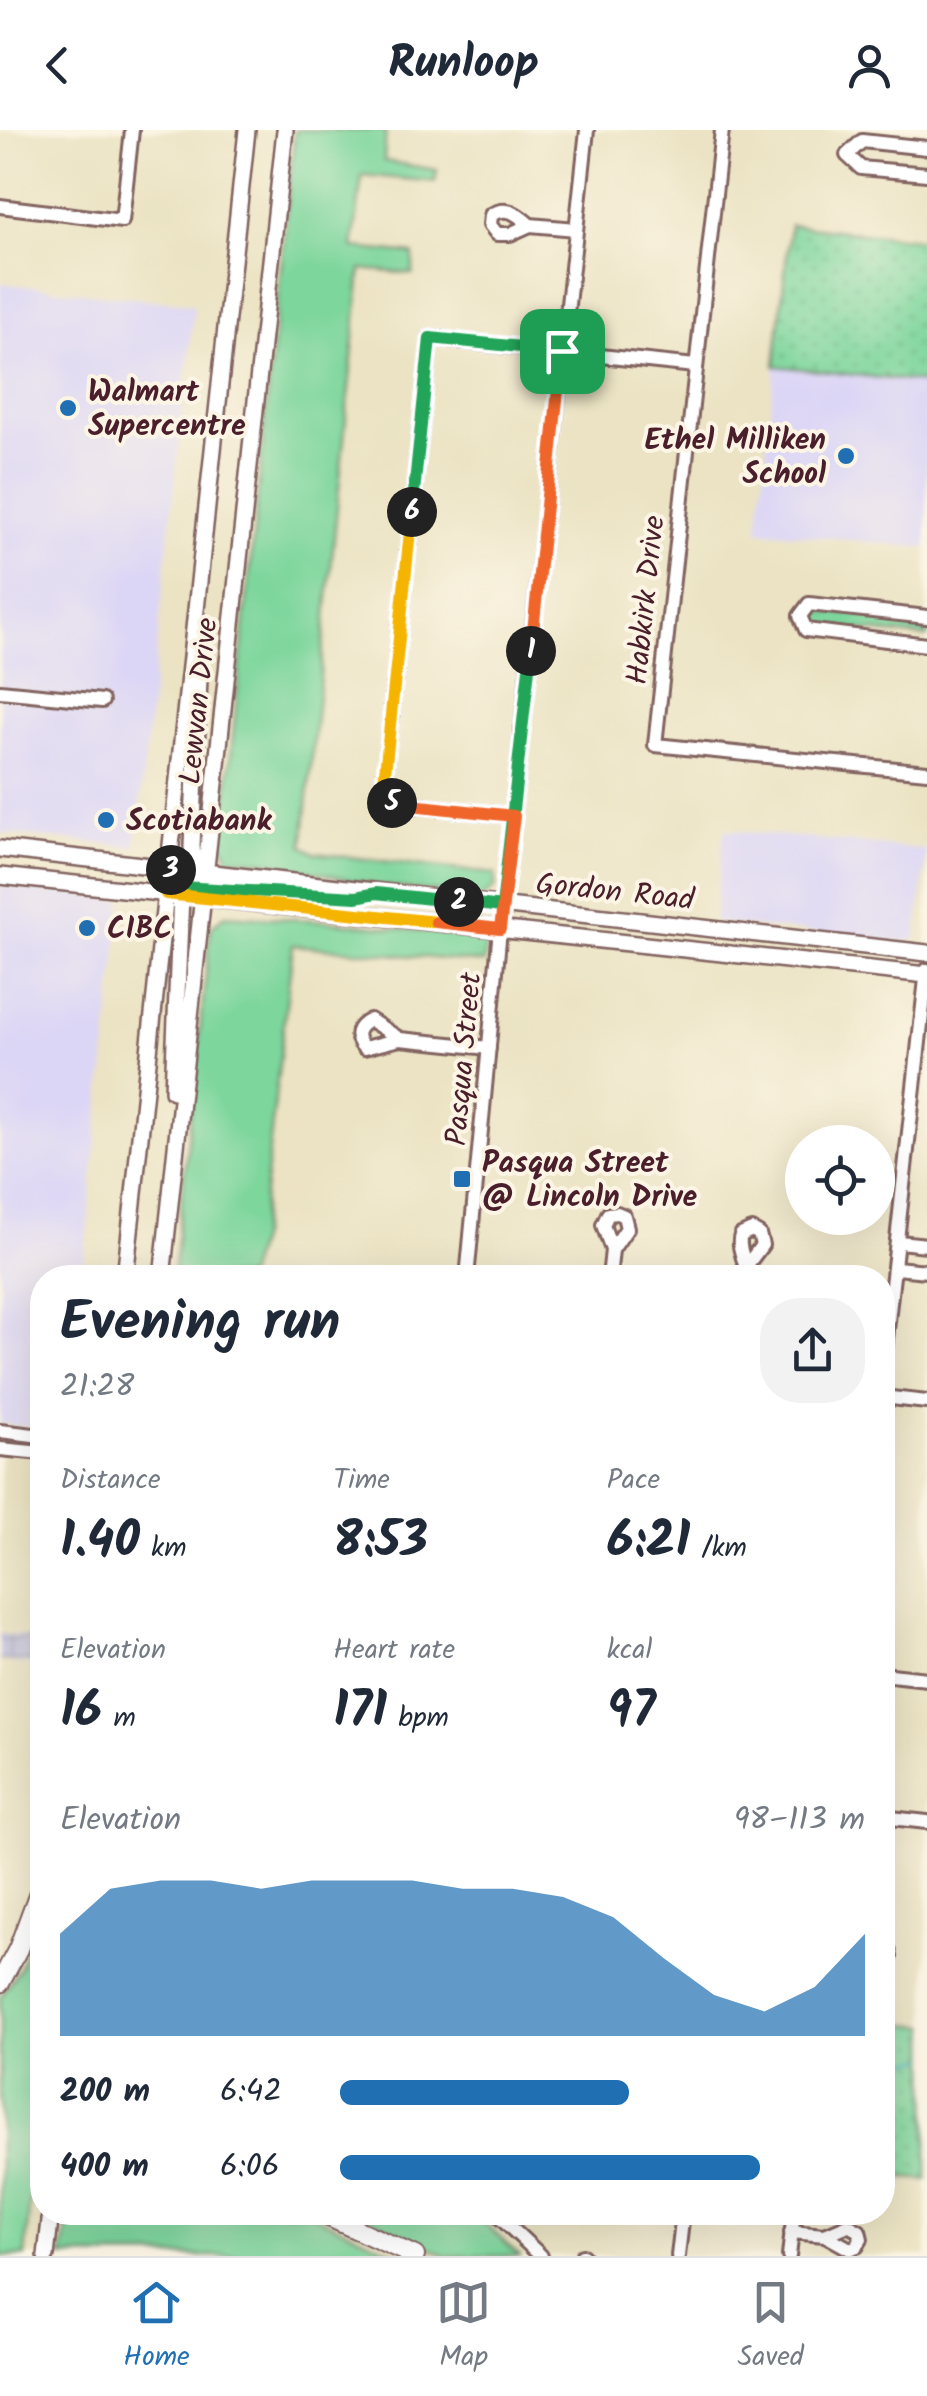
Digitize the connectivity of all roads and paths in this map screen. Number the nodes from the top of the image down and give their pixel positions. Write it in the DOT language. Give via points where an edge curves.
graph roads {
  1 [pos="132,130"];
  2 [pos="247,130"];
  3 [pos="276,130"];
  4 [pos="285,130"];
  5 [pos="587,130"];
  6 [pos="722,130"];
  7 [pos="927,148"];
  8 [pos="927,174"];
  9 [pos="0,206"];
  10 [pos="530,225"];
  11 [pos="576,229"];
  12 [pos="274,243"];
  13 [pos="562,351"];
  14 [pos="694,366"];
  15 [pos="204,534"];
  16 [pos="927,618"];
  17 [pos="927,645"];
  18 [pos="0,691"];
  19 [pos="102,701"];
  20 [pos="927,772"];
  21 [pos="514,816"];
  22 [pos="0,849"];
  23 [pos="168,868"];
  24 [pos="0,876"];
  25 [pos="202,883"];
  26 [pos="176,892"];
  27 [pos="502,907"];
  28 [pos="500,929"];
  29 [pos="927,953"];
  30 [pos="927,973"];
  31 [pos="400,1038"];
  32 [pos="489,1048"];
  33 [pos="920,1110"];
  34 [pos="899,1242"];
  35 [pos="927,1245"];
  36 [pos="166,1250"];
  37 [pos="612,1250"];
  38 [pos="127,1265"];
  39 [pos="164,1265"];
  40 [pos="468,1265"];
  41 [pos="610,1265"];
  42 [pos="896,1268"];
  43 [pos="927,1271"];
  44 [pos="895,1276"];
  45 [pos="895,1398"];
  46 [pos="927,1402"];
  47 [pos="0,1432"];
  48 [pos="30,1435"];
  49 [pos="0,1449"];
  50 [pos="30,1452"];
  51 [pos="895,1675"];
  52 [pos="927,1679"];
  53 [pos="895,1818"];
  54 [pos="927,1822"];
  55 [pos="30,1916"];
  56 [pos="0,1983"];
  57 [pos="50,2225"];
  58 [pos="346,2225"];
  59 [pos="508,2225"];
  60 [pos="682,2225"];
  61 [pos="793,2225"];
  62 [pos="792,2232"];
  63 [pos="825,2235"];
  64 [pos="46,2256"];
  65 [pos="414,2256"];
  66 [pos="542,2256"];
  67 [pos="678,2256"];
  68 [pos="789,2256"];
  1 -- 9 [label="street" via="122,221"];
  2 -- 15 [label="main road, Lewvan Drive"];
  3 -- 12 [label="main road"];
  4 -- 12 [label="main road, Lewvan Drive"];
  5 -- 11 [label="street, Pasqua Street"];
  6 -- 14 [label="street, Habkirk Drive"];
  7 -- 8 [label="street" via="862,141 847,155 861,168"];
  10 -- 11 [label="street"];
  11 -- 13 [label="street, Pasqua Street"];
  12 -- 25 [label="main road, Lewvan Drive"];
  13 -- 14 [label="street"];
  13 -- 21 [label="street, Pasqua Street"];
  13 -- 21 [label="street" via="430,338 382,802"];
  14 -- 20 [label="street, Habkirk Drive" via="655,745"];
  15 -- 23 [label="main road, Lewvan Drive"];
  15 -- 25 [label="main road"];
  16 -- 17 [label="street" via="809,604 800,616 806,630"];
  18 -- 19 [label="street"];
  21 -- 27 [label="street, Pasqua Street"];
  22 -- 23 [label="main road, Gordon Road"];
  23 -- 25 [label="main road, Gordon Road"];
  23 -- 26 [label="main road" via="177,872"];
  24 -- 26 [label="main road, Gordon Road"];
  25 -- 26 [label="main road, Gordon Road"];
  25 -- 27 [label="main road, Gordon Road"];
  25 -- 28 [label="main road, Gordon Road"];
  25 -- 36 [label="main road, Lewvan Drive"];
  26 -- 36 [label="main road"];
  26 -- 38 [label="main road"];
  27 -- 28 [label="street, Pasqua Street"];
  27 -- 29 [label="main road, Gordon Road"];
  28 -- 30 [label="main road, Gordon Road"];
  28 -- 32 [label="street, Pasqua Street"];
  30 -- 33 [label="street"];
  31 -- 32 [label="street"];
  32 -- 40 [label="street, Pasqua Street"];
  33 -- 34 [label="street"];
  34 -- 35 [label="street"];
  34 -- 42 [label="street"];
  36 -- 39 [label="main road, Lewvan Drive"];
  37 -- 41 [label="street"];
  42 -- 43 [label="street"];
  42 -- 44 [label="street"];
  45 -- 46 [label="street"];
  47 -- 48 [label="street"];
  49 -- 50 [label="street"];
  51 -- 52 [label="street"];
  53 -- 54 [label="street"];
  55 -- 56 [label="highway"];
  57 -- 64 [label="main road"];
  58 -- 65 [label="highway"];
  59 -- 66 [label="street"];
  60 -- 67 [label="street"];
  61 -- 62 [label="street"];
  62 -- 63 [label="street"];
  62 -- 68 [label="street"];
}
